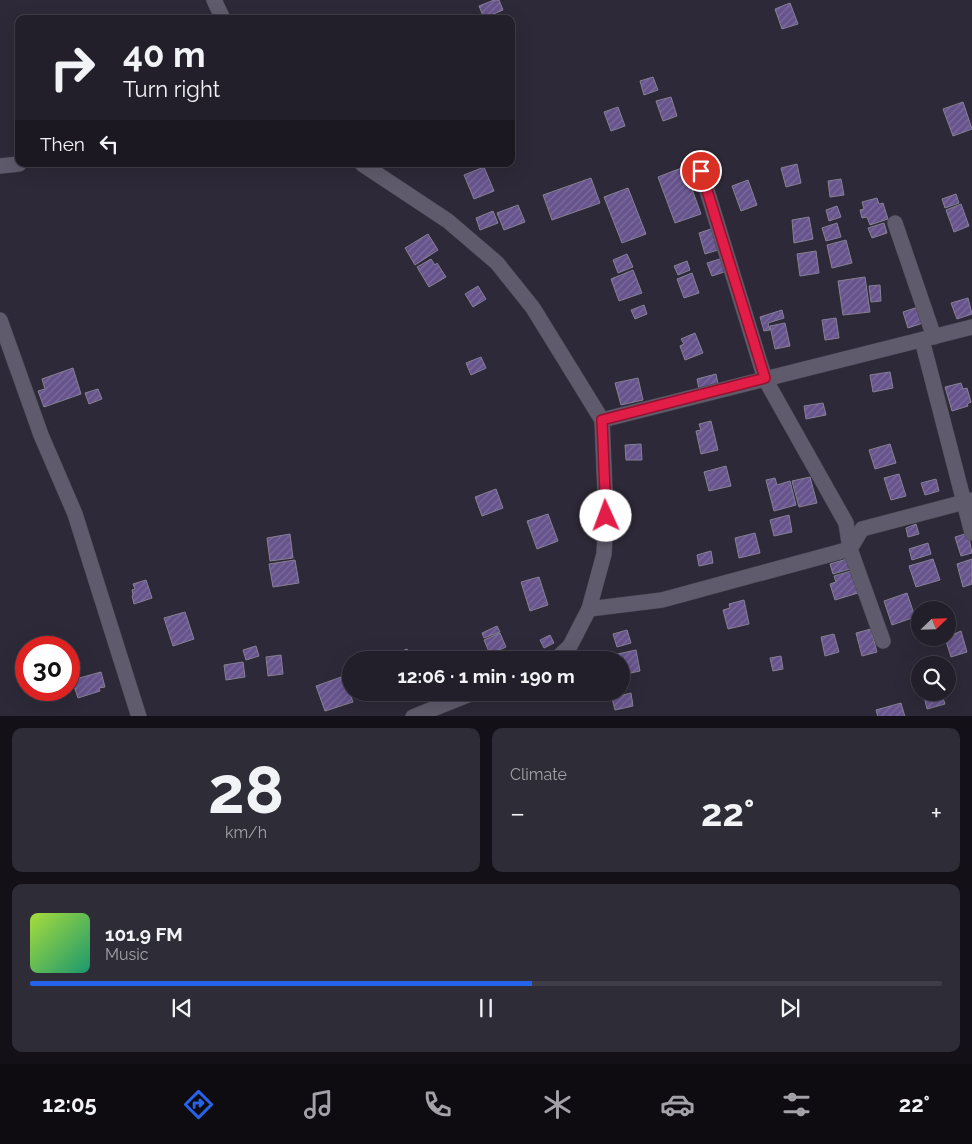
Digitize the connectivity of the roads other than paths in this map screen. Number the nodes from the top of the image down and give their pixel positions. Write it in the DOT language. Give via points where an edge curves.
graph roads {
  1 [pos="214,0"];
  2 [pos="221,15"];
  3 [pos="15,164"];
  4 [pos="0,166"];
  5 [pos="367,167"];
  6 [pos="701,171"];
  7 [pos="895,223"];
  8 [pos="0,320"];
  9 [pos="972,327"];
  10 [pos="928,338"];
  11 [pos="765,378"];
  12 [pos="602,420"];
  13 [pos="968,501"];
  14 [pos="972,533"];
  15 [pos="850,549"];
  16 [pos="589,609"];
  17 [pos="883,640"];
  18 [pos="564,651"];
  19 [pos="452,701"];
  20 [pos="139,716"];
  21 [pos="413,716"];
  1 -- 2 [label="street"];
  3 -- 4 [label="street"];
  5 -- 12 [label="street" via="448,221 496,263 532,308"];
  6 -- 11 [label="street"];
  7 -- 10 [label="street"];
  8 -- 20 [label="street" via="41,435 75,514"];
  9 -- 10 [label="street"];
  10 -- 11 [label="street"];
  10 -- 13 [label="street"];
  11 -- 12 [label="street"];
  11 -- 15 [label="street" via="846,523"];
  12 -- 16 [label="street" via="606,516 604,554"];
  13 -- 14 [label="street"];
  13 -- 15 [label="street" via="862,530"];
  15 -- 16 [label="street" via="662,600"];
  15 -- 17 [label="street"];
  16 -- 18 [label="street"];
  19 -- 21 [label="street"];
}
